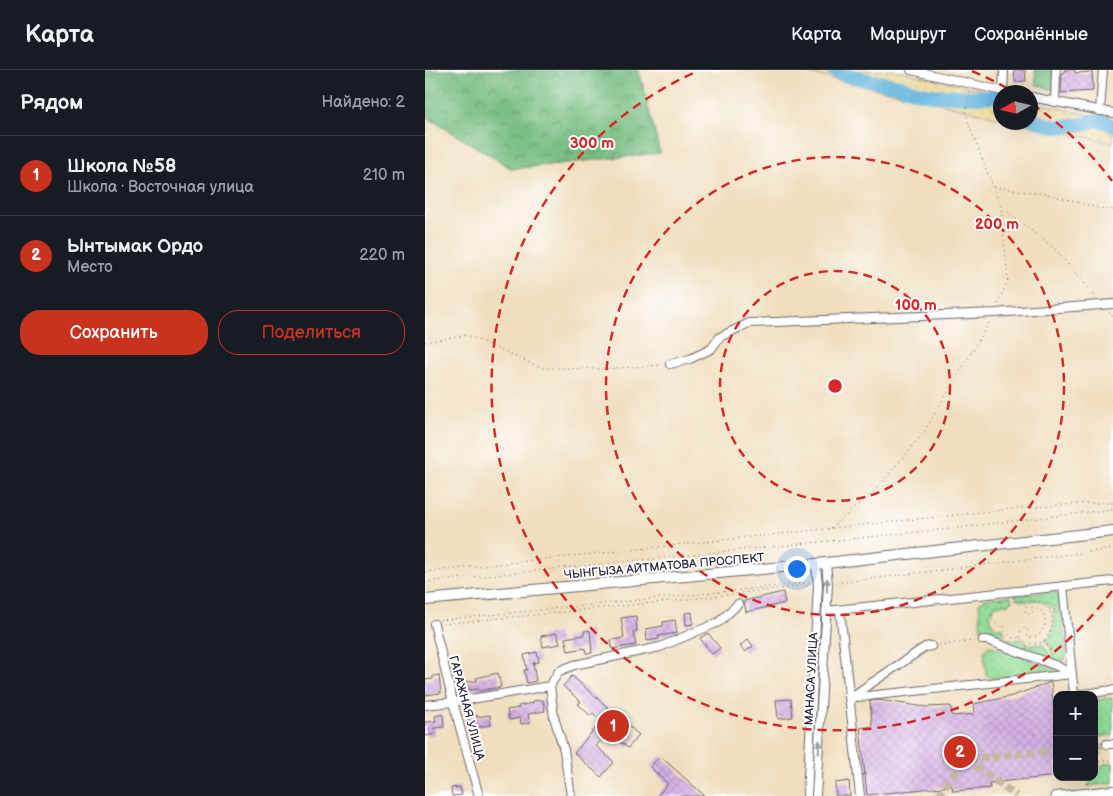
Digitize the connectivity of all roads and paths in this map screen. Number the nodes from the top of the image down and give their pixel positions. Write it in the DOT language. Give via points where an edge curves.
graph roads {
  1 [pos="911,70"];
  2 [pos="954,70"];
  3 [pos="1004,70"];
  4 [pos="1056,70"];
  5 [pos="1103,70"];
  6 [pos="954,79"];
  7 [pos="972,84"];
  8 [pos="1005,85"];
  9 [pos="993,89"];
  10 [pos="1038,98"];
  11 [pos="1055,102"];
  12 [pos="1100,111"];
  13 [pos="1113,113"];
  14 [pos="993,187"];
  15 [pos="1001,207"];
  16 [pos="1113,210"];
  17 [pos="1113,304"];
  18 [pos="1103,305"];
  19 [pos="995,312"];
  20 [pos="1113,316"];
  21 [pos="425,342"];
  22 [pos="670,364"];
  23 [pos="1113,503"];
  24 [pos="1113,509"];
  25 [pos="830,528"];
  26 [pos="1113,531"];
  27 [pos="1113,549"];
  28 [pos="821,564"];
  29 [pos="425,572"];
  30 [pos="1113,581"];
  31 [pos="425,582"];
  32 [pos="818,584"];
  33 [pos="828,584"];
  34 [pos="1063,586"];
  35 [pos="425,600"];
  36 [pos="738,604"];
  37 [pos="1027,604"];
  38 [pos="1065,607"];
  39 [pos="1048,609"];
  40 [pos="840,610"];
  41 [pos="826,611"];
  42 [pos="434,622"];
  43 [pos="1045,625"];
  44 [pos="1052,626"];
  45 [pos="1021,638"];
  46 [pos="983,640"];
  47 [pos="1043,640"];
  48 [pos="931,646"];
  49 [pos="1050,663"];
  50 [pos="1072,674"];
  51 [pos="550,686"];
  52 [pos="1113,690"];
  53 [pos="1074,691"];
  54 [pos="1098,692"];
  55 [pos="849,698"];
  56 [pos="453,702"];
  57 [pos="425,705"];
  58 [pos="1113,760"];
  59 [pos="1104,761"];
  60 [pos="1098,762"];
  61 [pos="1098,769"];
  62 [pos="1113,790"];
  63 [pos="1079,795"];
  64 [pos="479,796"];
  65 [pos="571,796"];
  66 [pos="807,796"];
  67 [pos="816,796"];
  68 [pos="860,796"];
  69 [pos="1055,796"];
  1 -- 6 [label="street"];
  2 -- 6 [label="street"];
  3 -- 8 [label="street"];
  4 -- 11 [label="street"];
  5 -- 12 [label="street"];
  6 -- 7 [label="street"];
  7 -- 9 [label="street"];
  7 -- 14 [label="path" via="966,111"];
  10 -- 11 [label="street"];
  11 -- 12 [label="street"];
  12 -- 13 [label="street"];
  14 -- 15 [label="path"];
  14 -- 16 [label="path" via="1052,195"];
  15 -- 18 [label="path" via="1054,248"];
  15 -- 19 [label="path" via="1008,280"];
  17 -- 18 [label="street"];
  18 -- 19 [label="street"];
  18 -- 20 [label="path"];
  19 -- 22 [label="street" via="749,323 720,337 711,349 690,360"];
  19 -- 25 [label="path" via="924,432 875,491"];
  21 -- 22 [label="path" via="467,335 542,368 604,369"];
  23 -- 25 [label="path" via="1011,509"];
  24 -- 31 [label="path"];
  25 -- 29 [label="path"];
  26 -- 28 [label="main road, ЧЫНГЫЗА АЙТМАТОВА ПРОСПЕКТ"];
  27 -- 33 [label="path"];
  28 -- 32 [label="street, МАНАСА УЛИЦА"];
  28 -- 33 [label="street, МАНАСА УЛИЦА"];
  28 -- 35 [label="main road, ЧЫНГЫЗА АЙТМАТОВА ПРОСПЕКТ"];
  30 -- 34 [label="street"];
  32 -- 42 [label="path" via="682,600"];
  32 -- 42 [label="path"];
  32 -- 66 [label="street, МАНАСА УЛИЦА"];
  41 -- 33 [label="street, МАНАСА УЛИЦА, one-way"];
  34 -- 38 [label="street"];
  34 -- 40 [label="street"];
  36 -- 51 [label="street" via="719,622 660,647 559,671"];
  37 -- 39 [label="path" via="1040,602"];
  37 -- 43 [label="path" via="1026,614 1033,613 1032,607 1037,608 1044,615"];
  37 -- 45 [label="path" via="1012,602 1007,608 994,608 991,614 992,622 1004,626 1007,635"];
  38 -- 39 [label="path"];
  38 -- 50 [label="street"];
  39 -- 44 [label="path"];
  40 -- 41 [label="street"];
  40 -- 55 [label="street"];
  67 -- 41 [label="street, МАНАСА УЛИЦА, one-way"];
  42 -- 56 [label="street, ГАРАЖНАЯ УЛИЦА"];
  43 -- 44 [label="path"];
  43 -- 45 [label="path" via="1040,634 1031,638 1027,637 1027,629 1023,629"];
  44 -- 47 [label="path" via="1049,636"];
  45 -- 47 [label="path" via="1030,644"];
  46 -- 48 [label="path"];
  46 -- 49 [label="street"];
  47 -- 49 [label="path" via="1051,652"];
  48 -- 55 [label="street"];
  49 -- 50 [label="street"];
  50 -- 53 [label="street"];
  50 -- 55 [label="street"];
  51 -- 56 [label="street"];
  51 -- 65 [label="street"];
  52 -- 54 [label="street"];
  55 -- 68 [label="street"];
  56 -- 57 [label="street"];
  56 -- 64 [label="street, ГАРАЖНАЯ УЛИЦА"];
  58 -- 59 [label="path"];
  59 -- 60 [label="path"];
  59 -- 61 [label="path"];
  62 -- 63 [label="street"];
  63 -- 69 [label="street"];
}
